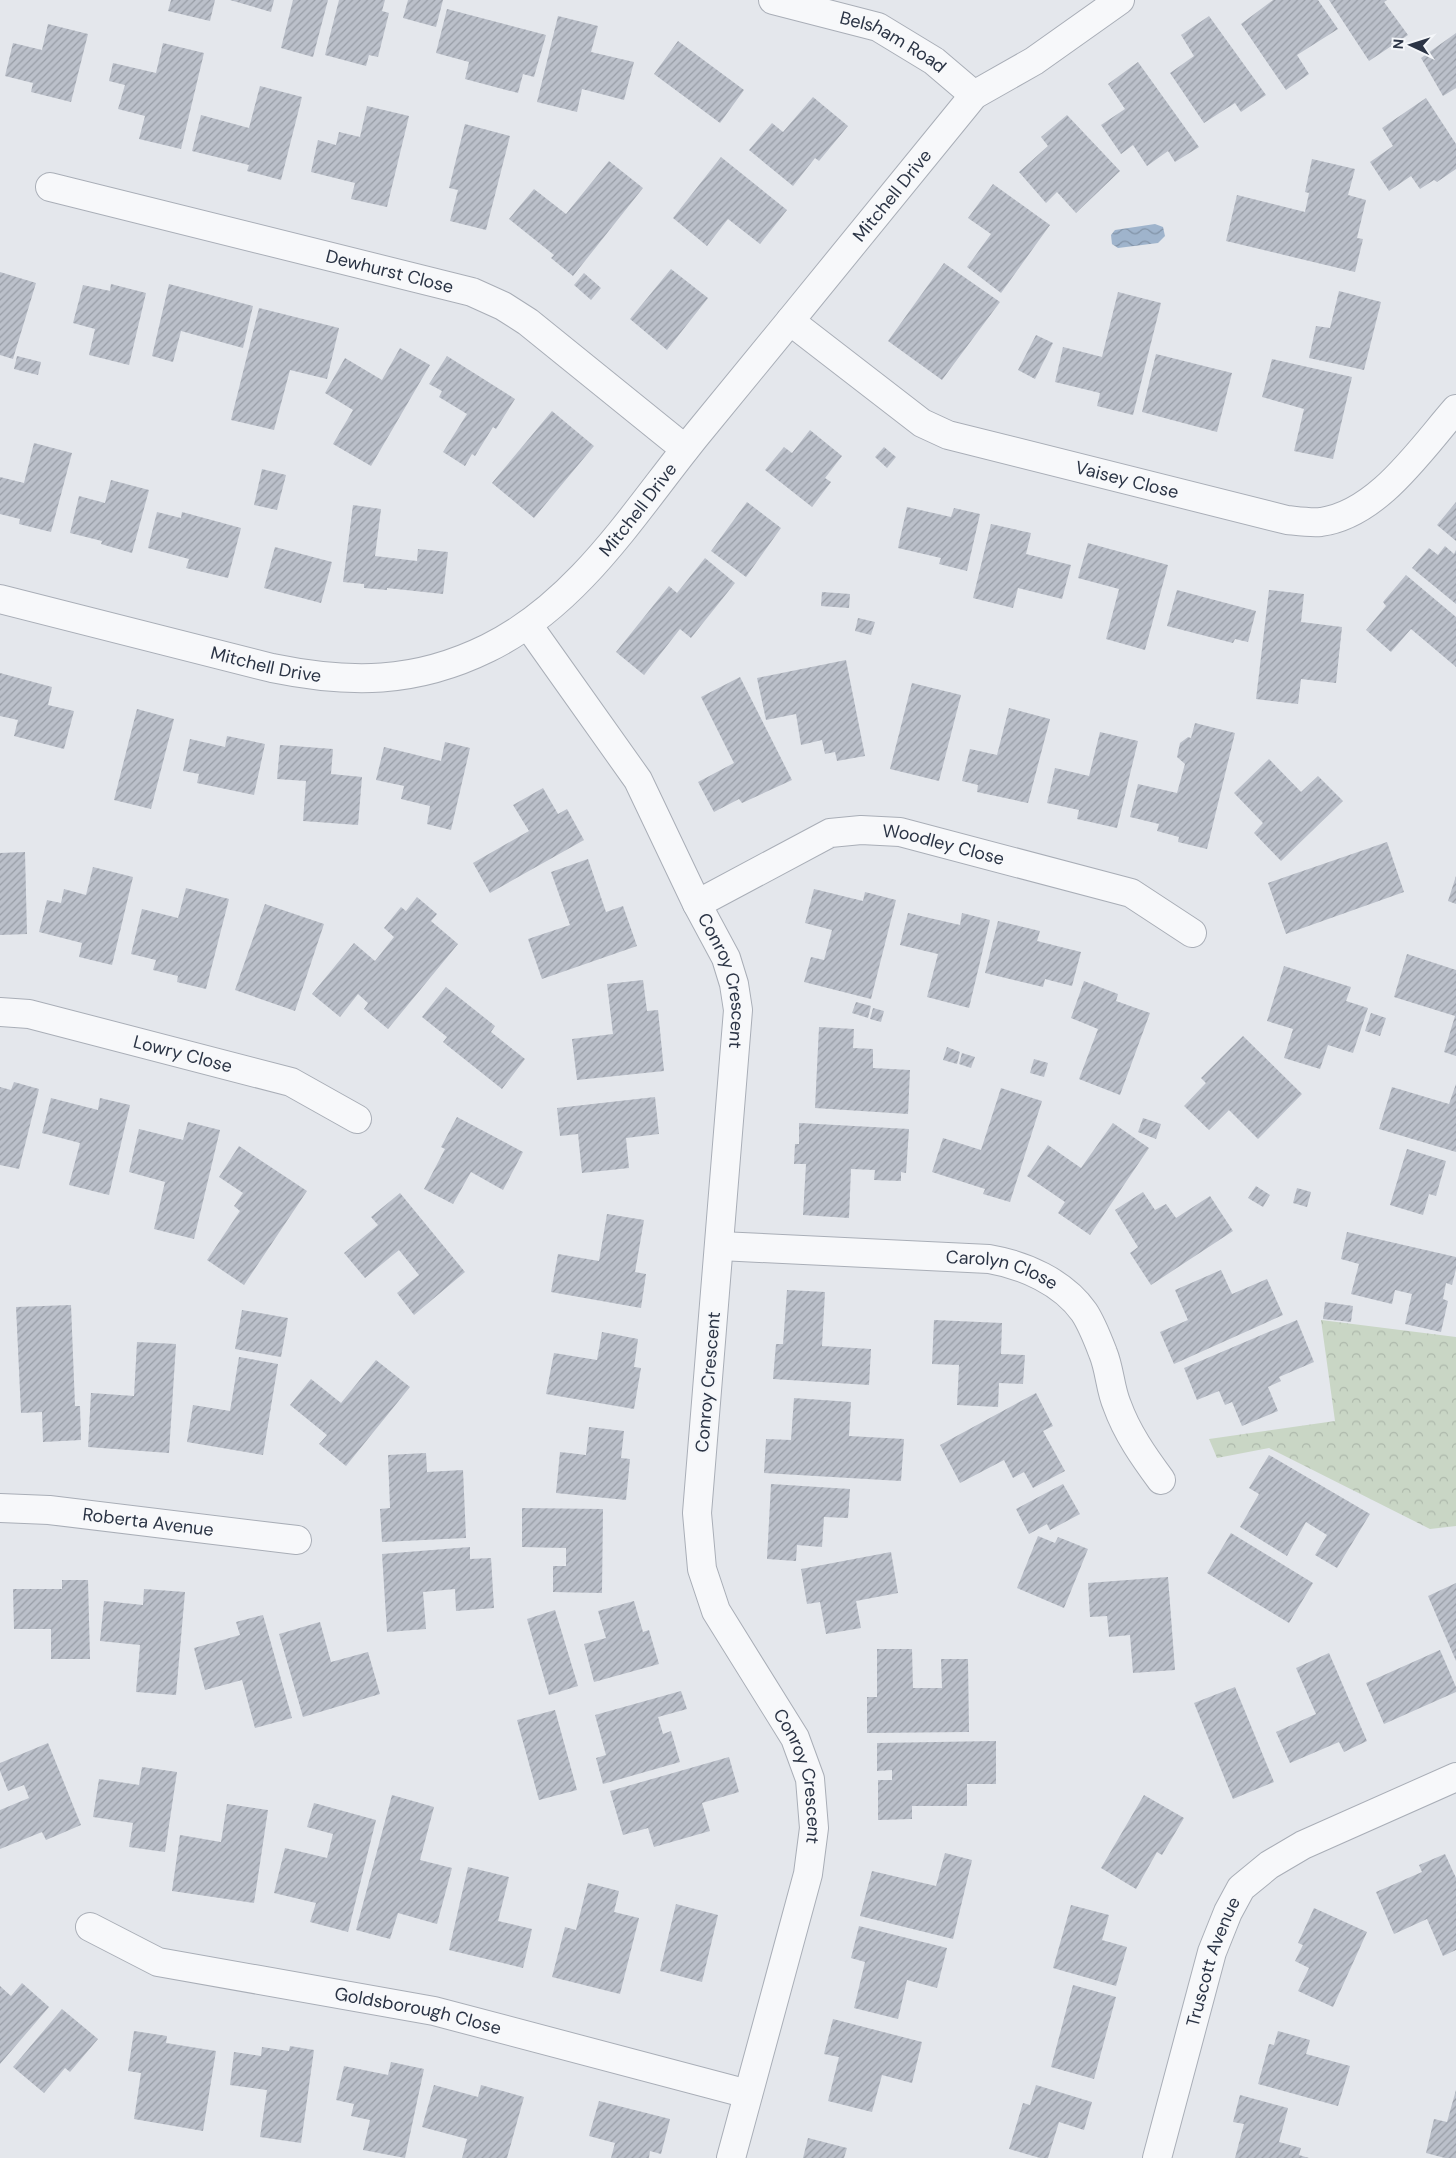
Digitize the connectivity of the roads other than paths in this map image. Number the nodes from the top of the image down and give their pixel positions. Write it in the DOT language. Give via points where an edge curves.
graph roads {
  1 [pos="773,0"];
  2 [pos="1120,0"];
  3 [pos="974,95"];
  4 [pos="50,187"];
  5 [pos="790,321"];
  6 [pos="1456,409"];
  7 [pos="685,449"];
  8 [pos="0,599"];
  9 [pos="528,625"];
  10 [pos="697,904"];
  11 [pos="1192,933"];
  12 [pos="0,1012"];
  13 [pos="357,1119"];
  14 [pos="720,1246"];
  15 [pos="1161,1480"];
  16 [pos="0,1508"];
  17 [pos="297,1540"];
  18 [pos="1456,1777"];
  19 [pos="90,1927"];
  20 [pos="748,2094"];
  21 [pos="731,2158"];
  22 [pos="1158,2158"];
  1 -- 3 [label="street, Belsham Road" via="878,27 934,61"];
  2 -- 3 [label="street, Mitchell Drive" via="1034,61"];
  3 -- 5 [label="street, Mitchell Drive"];
  4 -- 7 [label="street, Dewhurst Close" via="472,292 528,322"];
  5 -- 6 [label="street, Vaisey Close" via="922,423 948,435 1286,520 1321,522 1358,510 1382,493"];
  5 -- 7 [label="street, Mitchell Drive"];
  7 -- 9 [label="street, Mitchell Drive" via="616,538 562,598"];
  8 -- 9 [label="street, Mitchell Drive" via="315,677 406,676 453,663 489,648"];
  9 -- 10 [label="street, Conroy Crescent" via="638,780"];
  10 -- 11 [label="street, Woodley Close" via="830,833 861,830 900,832 1131,893"];
  10 -- 14 [label="street, Conroy Crescent" via="726,958 738,1010"];
  12 -- 13 [label="street, Lowry Close" via="29,1014 291,1082"];
  14 -- 15 [label="street, Carolyn Close" via="990,1259 1029,1270 1060,1288 1084,1312 1104,1355 1116,1404 1127,1429"];
  14 -- 20 [label="street, Conroy Crescent" via="697,1512 702,1569 716,1611 795,1738 810,1779 814,1828 808,1874"];
  16 -- 17 [label="street, Roberta Avenue" via="49,1510"];
  18 -- 22 [label="street, Truscott Avenue" via="1304,1845 1268,1865 1241,1888 1212,1952"];
  19 -- 20 [label="street, Goldsborough Close" via="158,1962 434,2011"];
  20 -- 21 [label="street, Conroy Crescent"];
}
